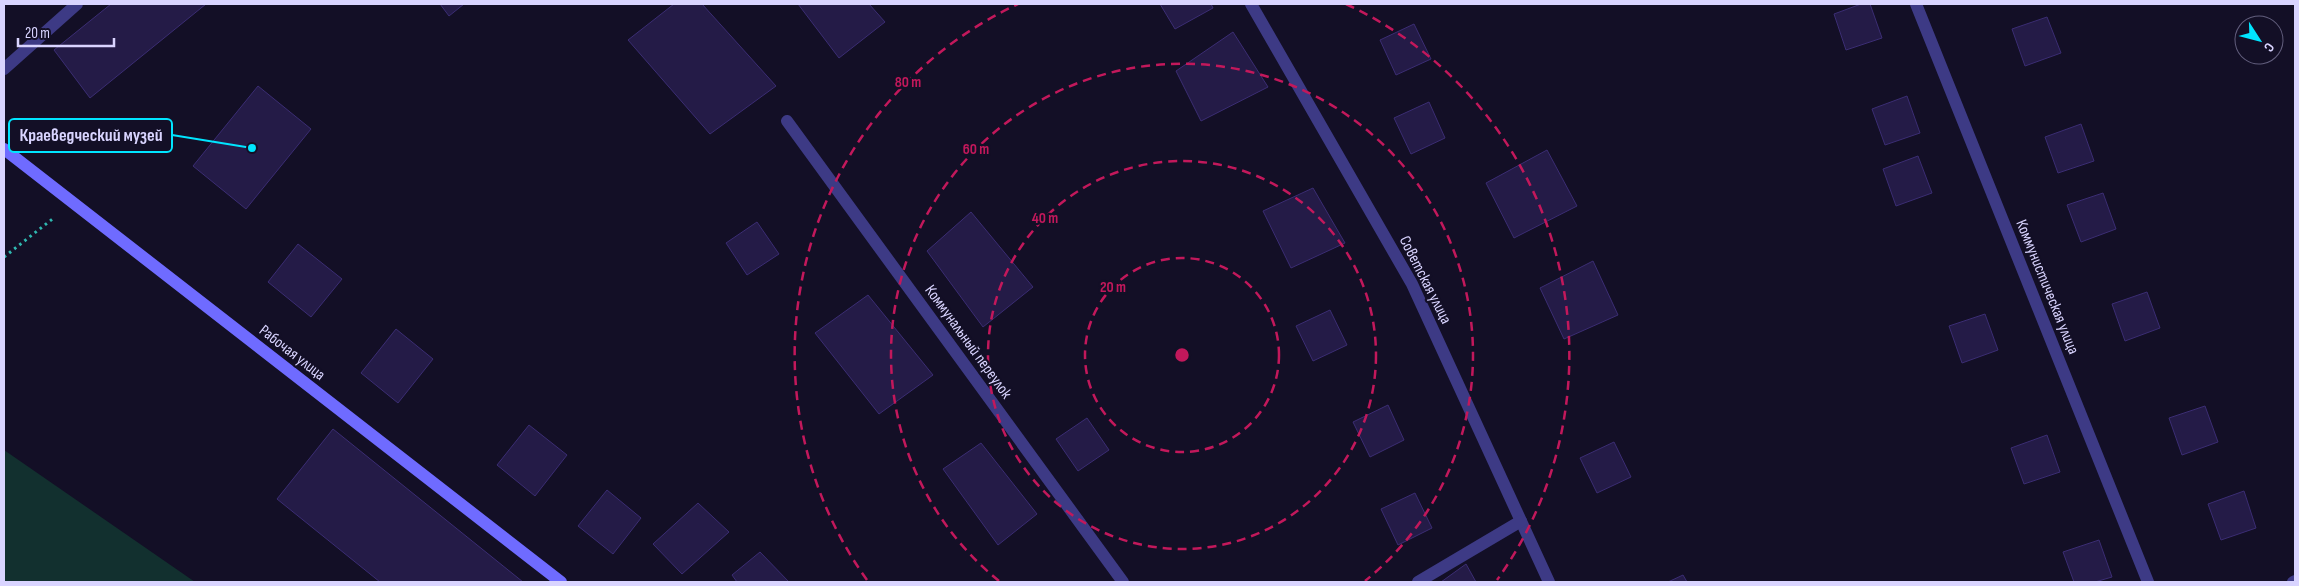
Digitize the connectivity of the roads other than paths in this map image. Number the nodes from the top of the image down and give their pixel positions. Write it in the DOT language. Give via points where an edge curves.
graph roads {
  1 [pos="77,4"];
  2 [pos="1251,4"];
  3 [pos="1916,4"];
  4 [pos="4,70"];
  5 [pos="787,121"];
  6 [pos="4,150"];
  7 [pos="1521,521"];
  8 [pos="561,582"];
  9 [pos="1123,582"];
  10 [pos="1418,582"];
  11 [pos="1549,582"];
  12 [pos="2148,582"];
  1 -- 4 [label="street"];
  2 -- 7 [label="street, Советская улица" via="1412,284"];
  3 -- 12 [label="street, Коммунистическая улица"];
  5 -- 9 [label="street, Коммунальный переулок"];
  6 -- 8 [label="main road, Рабочая улица"];
  7 -- 10 [label="street"];
  7 -- 11 [label="street, Советская улица"];
}
